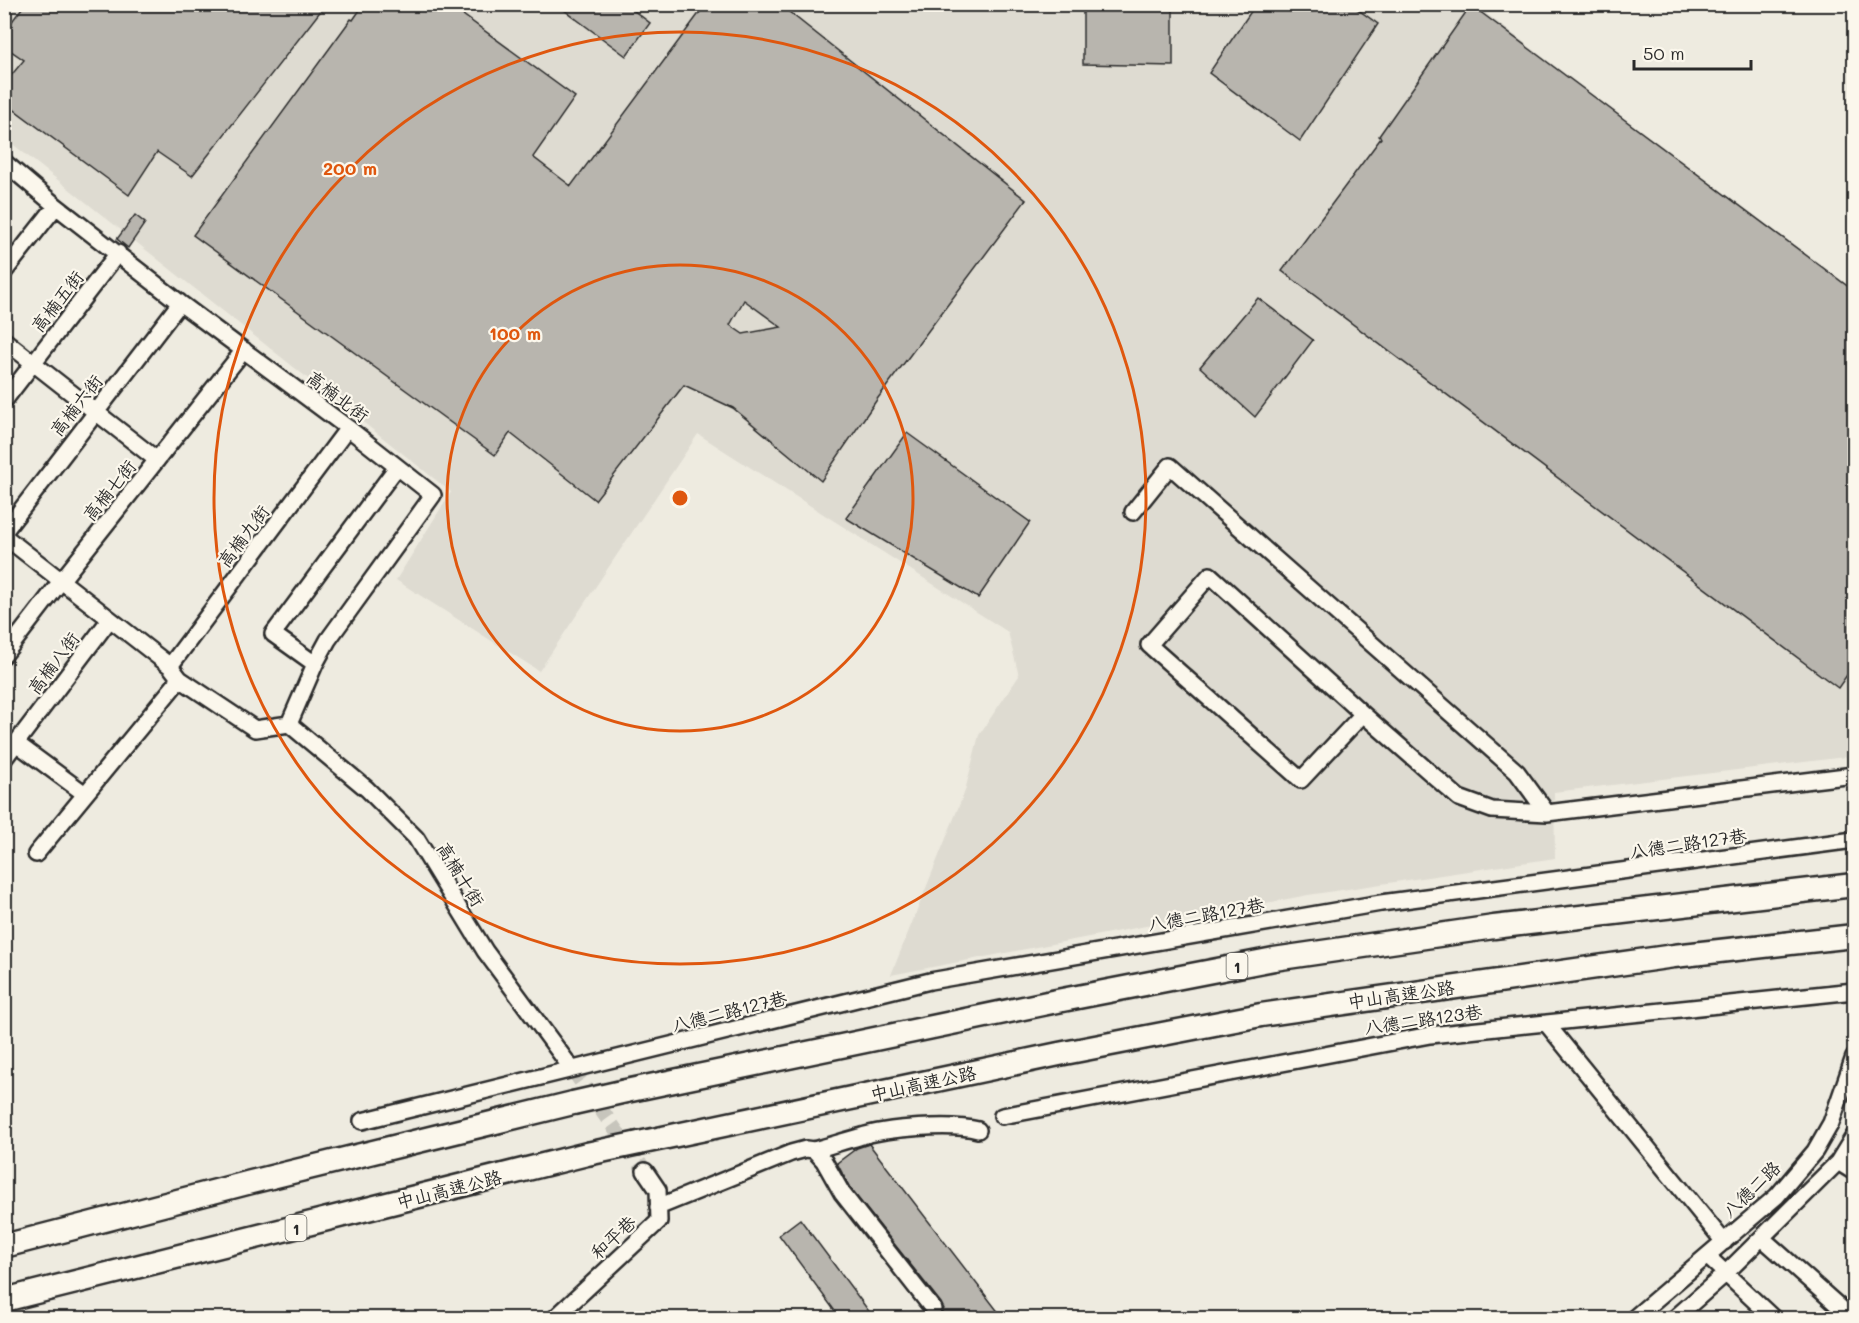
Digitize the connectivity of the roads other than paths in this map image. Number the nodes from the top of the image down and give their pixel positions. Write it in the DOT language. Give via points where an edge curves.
graph roads {
  1 [pos="4,162"];
  2 [pos="56,206"];
  3 [pos="118,253"];
  4 [pos="4,272"];
  5 [pos="180,303"];
  6 [pos="4,340"];
  7 [pos="244,350"];
  8 [pos="34,363"];
  9 [pos="4,401"];
  10 [pos="95,412"];
  11 [pos="348,428"];
  12 [pos="157,460"];
  13 [pos="397,467"];
  14 [pos="1133,512"];
  15 [pos="4,532"];
  16 [pos="4,536"];
  17 [pos="61,581"];
  18 [pos="111,619"];
  19 [pos="4,655"];
  20 [pos="315,664"];
  21 [pos="170,666"];
  22 [pos="180,679"];
  23 [pos="1363,714"];
  24 [pos="289,724"];
  25 [pos="16,743"];
  26 [pos="4,759"];
  27 [pos="1854,775"];
  28 [pos="85,794"];
  29 [pos="1546,813"];
  30 [pos="1854,840"];
  31 [pos="36,854"];
  32 [pos="1854,885"];
  33 [pos="1854,936"];
  34 [pos="1854,991"];
  35 [pos="1546,1023"];
  36 [pos="1854,1057"];
  37 [pos="572,1069"];
  38 [pos="1002,1116"];
  39 [pos="362,1121"];
  40 [pos="978,1130"];
  41 [pos="1854,1136"];
  42 [pos="814,1150"];
  43 [pos="1838,1162"];
  44 [pos="645,1170"];
  45 [pos="1854,1173"];
  46 [pos="658,1207"];
  47 [pos="1762,1238"];
  48 [pos="1724,1242"];
  49 [pos="4,1246"];
  50 [pos="1707,1256"];
  51 [pos="1725,1274"];
  52 [pos="4,1300"];
  53 [pos="933,1309"];
  54 [pos="555,1318"];
  55 [pos="1634,1318"];
  56 [pos="1675,1318"];
  57 [pos="1773,1318"];
  58 [pos="1852,1318"];
  1 -- 2 [label="street, 高楠北街"];
  2 -- 3 [label="street, 高楠北街"];
  2 -- 4 [label="street"];
  3 -- 5 [label="street, 高楠北街"];
  3 -- 8 [label="street, 高楠五街"];
  5 -- 7 [label="street, 高楠北街"];
  5 -- 10 [label="street, 高楠六街"];
  6 -- 8 [label="street"];
  7 -- 11 [label="street, 高楠北街"];
  7 -- 12 [label="street, 高楠七街"];
  8 -- 9 [label="street, 高楠五街"];
  8 -- 10 [label="street"];
  10 -- 12 [label="street"];
  10 -- 15 [label="street, 高楠六街"];
  11 -- 13 [label="street, 高楠北街"];
  11 -- 21 [label="street, 高楠九街"];
  12 -- 17 [label="street, 高楠七街"];
  13 -- 20 [label="street, 高楠北街" via="433,495 328,640"];
  13 -- 20 [label="street" via="273,634"];
  14 -- 29 [label="street" via="1170,466 1517,772"];
  16 -- 17 [label="street"];
  17 -- 18 [label="street"];
  17 -- 19 [label="street, 高楠七街"];
  18 -- 21 [label="street"];
  18 -- 25 [label="street, 高楠八街"];
  20 -- 24 [label="street, 高楠北街"];
  21 -- 22 [label="street"];
  22 -- 24 [label="street" via="255,729"];
  22 -- 28 [label="street"];
  23 -- 23 [label="street" via="1210,575 1149,645 1301,780"];
  23 -- 29 [label="street" via="1459,798 1492,810"];
  24 -- 37 [label="street, 高楠十街" via="367,789 416,838 485,951"];
  25 -- 26 [label="street, 高楠八街"];
  25 -- 28 [label="street"];
  27 -- 29 [label="street"];
  28 -- 31 [label="street"];
  30 -- 37 [label="street, 八德二路127巷" via="1381,903 930,981"];
  32 -- 49 [label="highway, 1, bridge" via="1494,927 1274,959 1052,1002 573,1103"];
  33 -- 52 [label="highway, 中山高速公路 / 1, bridge" via="1674,956 1261,1015 1047,1056 588,1154"];
  34 -- 35 [label="street, 八德二路123巷"];
  35 -- 38 [label="street, 八德二路123巷" via="1430,1035"];
  35 -- 48 [label="street"];
  36 -- 48 [label="street, 八德二路" via="1832,1123 1815,1151 1777,1196"];
  37 -- 39 [label="street, 八德二路127巷"];
  40 -- 42 [label="street" via="966,1127 890,1131"];
  41 -- 43 [label="street"];
  42 -- 46 [label="street" via="791,1153"];
  42 -- 53 [label="street" via="842,1193"];
  43 -- 45 [label="street"];
  43 -- 47 [label="street"];
  44 -- 46 [label="street, 和平巷" via="658,1190"];
  46 -- 54 [label="street, 和平巷" via="658,1221"];
  47 -- 51 [label="street"];
  47 -- 58 [label="street"];
  48 -- 50 [label="street, 八德二路"];
  50 -- 51 [label="street"];
  50 -- 55 [label="street, 八德二路"];
  51 -- 56 [label="street"];
  51 -- 57 [label="street"];
}
